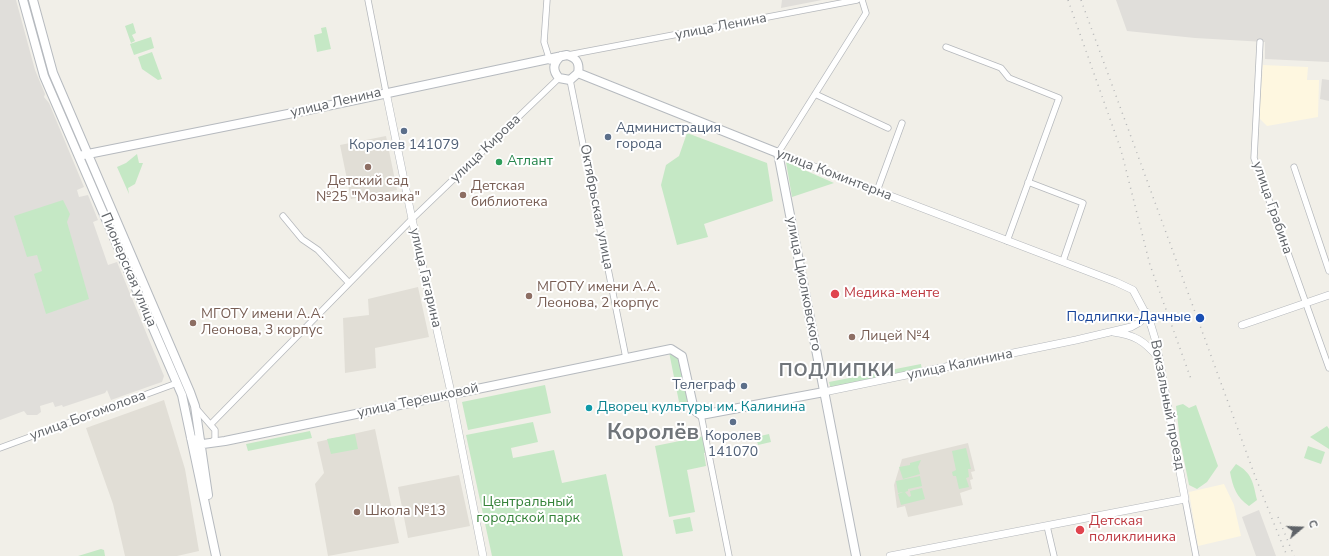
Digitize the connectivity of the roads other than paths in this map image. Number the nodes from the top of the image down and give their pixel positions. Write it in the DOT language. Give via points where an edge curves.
graph roads {
  1 [pos="23,0"];
  2 [pos="33,0"];
  3 [pos="368,0"];
  4 [pos="547,0"];
  5 [pos="857,0"];
  6 [pos="862,0"];
  7 [pos="1260,42"];
  8 [pos="946,47"];
  9 [pos="585,52"];
  10 [pos="564,56"];
  11 [pos="549,59"];
  12 [pos="577,61"];
  13 [pos="554,67"];
  14 [pos="578,73"];
  15 [pos="559,78"];
  16 [pos="570,80"];
  17 [pos="386,92"];
  18 [pos="815,94"];
  19 [pos="902,123"];
  20 [pos="888,128"];
  21 [pos="88,153"];
  22 [pos="778,153"];
  23 [pos="79,157"];
  24 [pos="1294,167"];
  25 [pos="1028,182"];
  26 [pos="877,191"];
  27 [pos="283,216"];
  28 [pos="412,219"];
  29 [pos="1007,241"];
  30 [pos="1063,261"];
  31 [pos="1329,271"];
  32 [pos="1116,282"];
  33 [pos="349,283"];
  34 [pos="1329,295"];
  35 [pos="1304,302"];
  36 [pos="1146,312"];
  37 [pos="1242,325"];
  38 [pos="1107,332"];
  39 [pos="1156,342"];
  40 [pos="1147,344"];
  41 [pos="1158,357"];
  42 [pos="626,358"];
  43 [pos="1329,368"];
  44 [pos="177,383"];
  45 [pos="824,392"];
  46 [pos="451,394"];
  47 [pos="194,406"];
  48 [pos="698,412"];
  49 [pos="211,424"];
  50 [pos="192,438"];
  51 [pos="204,443"];
  52 [pos="0,448"];
  53 [pos="1185,499"];
  54 [pos="1048,526"];
  55 [pos="214,546"];
  56 [pos="216,556"];
  57 [pos="483,556"];
  58 [pos="729,556"];
  59 [pos="856,556"];
  60 [pos="890,556"];
  61 [pos="1054,556"];
  62 [pos="1196,556"];
  1 -- 23 [label="main road, Пионерская улица" via="44,76"];
  2 -- 21 [label="main road, Пионерская улица" via="51,68"];
  3 -- 17 [label="street, улица Гагарина"];
  4 -- 11 [label="street" via="544,42"];
  5 -- 9 [label="street, улица Ленина"];
  6 -- 18 [label="street" via="866,13"];
  7 -- 35 [label="street, улица Грабина" via="1254,158"];
  8 -- 25 [label="street" via="1001,68 1009,78 1059,98"];
  9 -- 10 [label="street, улица Ленина"];
  9 -- 12 [label="street"];
  10 -- 11 [label="main road, улица Ленина"];
  10 -- 12 [label="main road" via="573,57"];
  10 -- 13 [label="main road" via="556,60"];
  11 -- 13 [label="street"];
  11 -- 17 [label="main road, улица Ленина"];
  12 -- 14 [label="main road"];
  13 -- 15 [label="main road"];
  14 -- 16 [label="main road"];
  14 -- 22 [label="main road, улица Коминтерна"];
  15 -- 16 [label="main road"];
  15 -- 28 [label="street, улица Кирова"];
  16 -- 42 [label="street, Октябрьская улица"];
  17 -- 21 [label="main road, улица Ленина"];
  17 -- 28 [label="street, улица Гагарина"];
  18 -- 20 [label="street"];
  18 -- 22 [label="street"];
  19 -- 26 [label="street"];
  21 -- 23 [label="main road, улица Ленина"];
  21 -- 47 [label="main road, Пионерская улица" via="189,387"];
  22 -- 26 [label="street, улица Коминтерна"];
  22 -- 45 [label="main road, улица Циолковского"];
  23 -- 44 [label="main road, Пионерская улица"];
  24 -- 31 [label="street"];
  25 -- 29 [label="street"];
  25 -- 30 [label="street" via="1083,203"];
  26 -- 29 [label="street, улица Коминтерна"];
  27 -- 33 [label="street" via="302,239 318,250"];
  28 -- 33 [label="street"];
  28 -- 46 [label="street, улица Гагарина"];
  29 -- 30 [label="street, улица Коминтерна"];
  30 -- 32 [label="street, улица Коминтерна"];
  32 -- 36 [label="street, Вокзальный проезд" via="1133,290"];
  33 -- 49 [label="street"];
  34 -- 35 [label="street"];
  35 -- 37 [label="street"];
  35 -- 43 [label="street, улица Грабина"];
  36 -- 38 [label="street, улица Калинина" via="1140,322"];
  36 -- 39 [label="street, Вокзальный проезд"];
  38 -- 40 [label="street" via="1130,334"];
  38 -- 45 [label="street, улица Калинина" via="952,367"];
  39 -- 40 [label="street"];
  39 -- 41 [label="street, Вокзальный проезд"];
  40 -- 41 [label="street"];
  41 -- 53 [label="street, Вокзальный проезд"];
  42 -- 46 [label="main road, улица Терешковой"];
  42 -- 48 [label="main road, улица Терешковой" via="671,348 677,351 682,356"];
  44 -- 50 [label="main road, Пионерская улица"];
  44 -- 52 [label="street, улица Богомолова"];
  45 -- 48 [label="main road, улица Калинина"];
  45 -- 59 [label="main road, улица Циолковского"];
  46 -- 51 [label="main road, улица Терешковой"];
  46 -- 57 [label="street, улица Гагарина"];
  47 -- 49 [label="street"];
  47 -- 51 [label="main road, Пионерская улица"];
  48 -- 58 [label="street"];
  49 -- 51 [label="street" via="216,434"];
  50 -- 51 [label="main road"];
  50 -- 55 [label="main road, Пионерская улица"];
  51 -- 55 [label="main road, Пионерская улица" via="202,456 216,539"];
  53 -- 54 [label="street"];
  53 -- 62 [label="street"];
  54 -- 60 [label="street"];
  54 -- 61 [label="street"];
  55 -- 56 [label="main road, Пионерская улица"];
}
